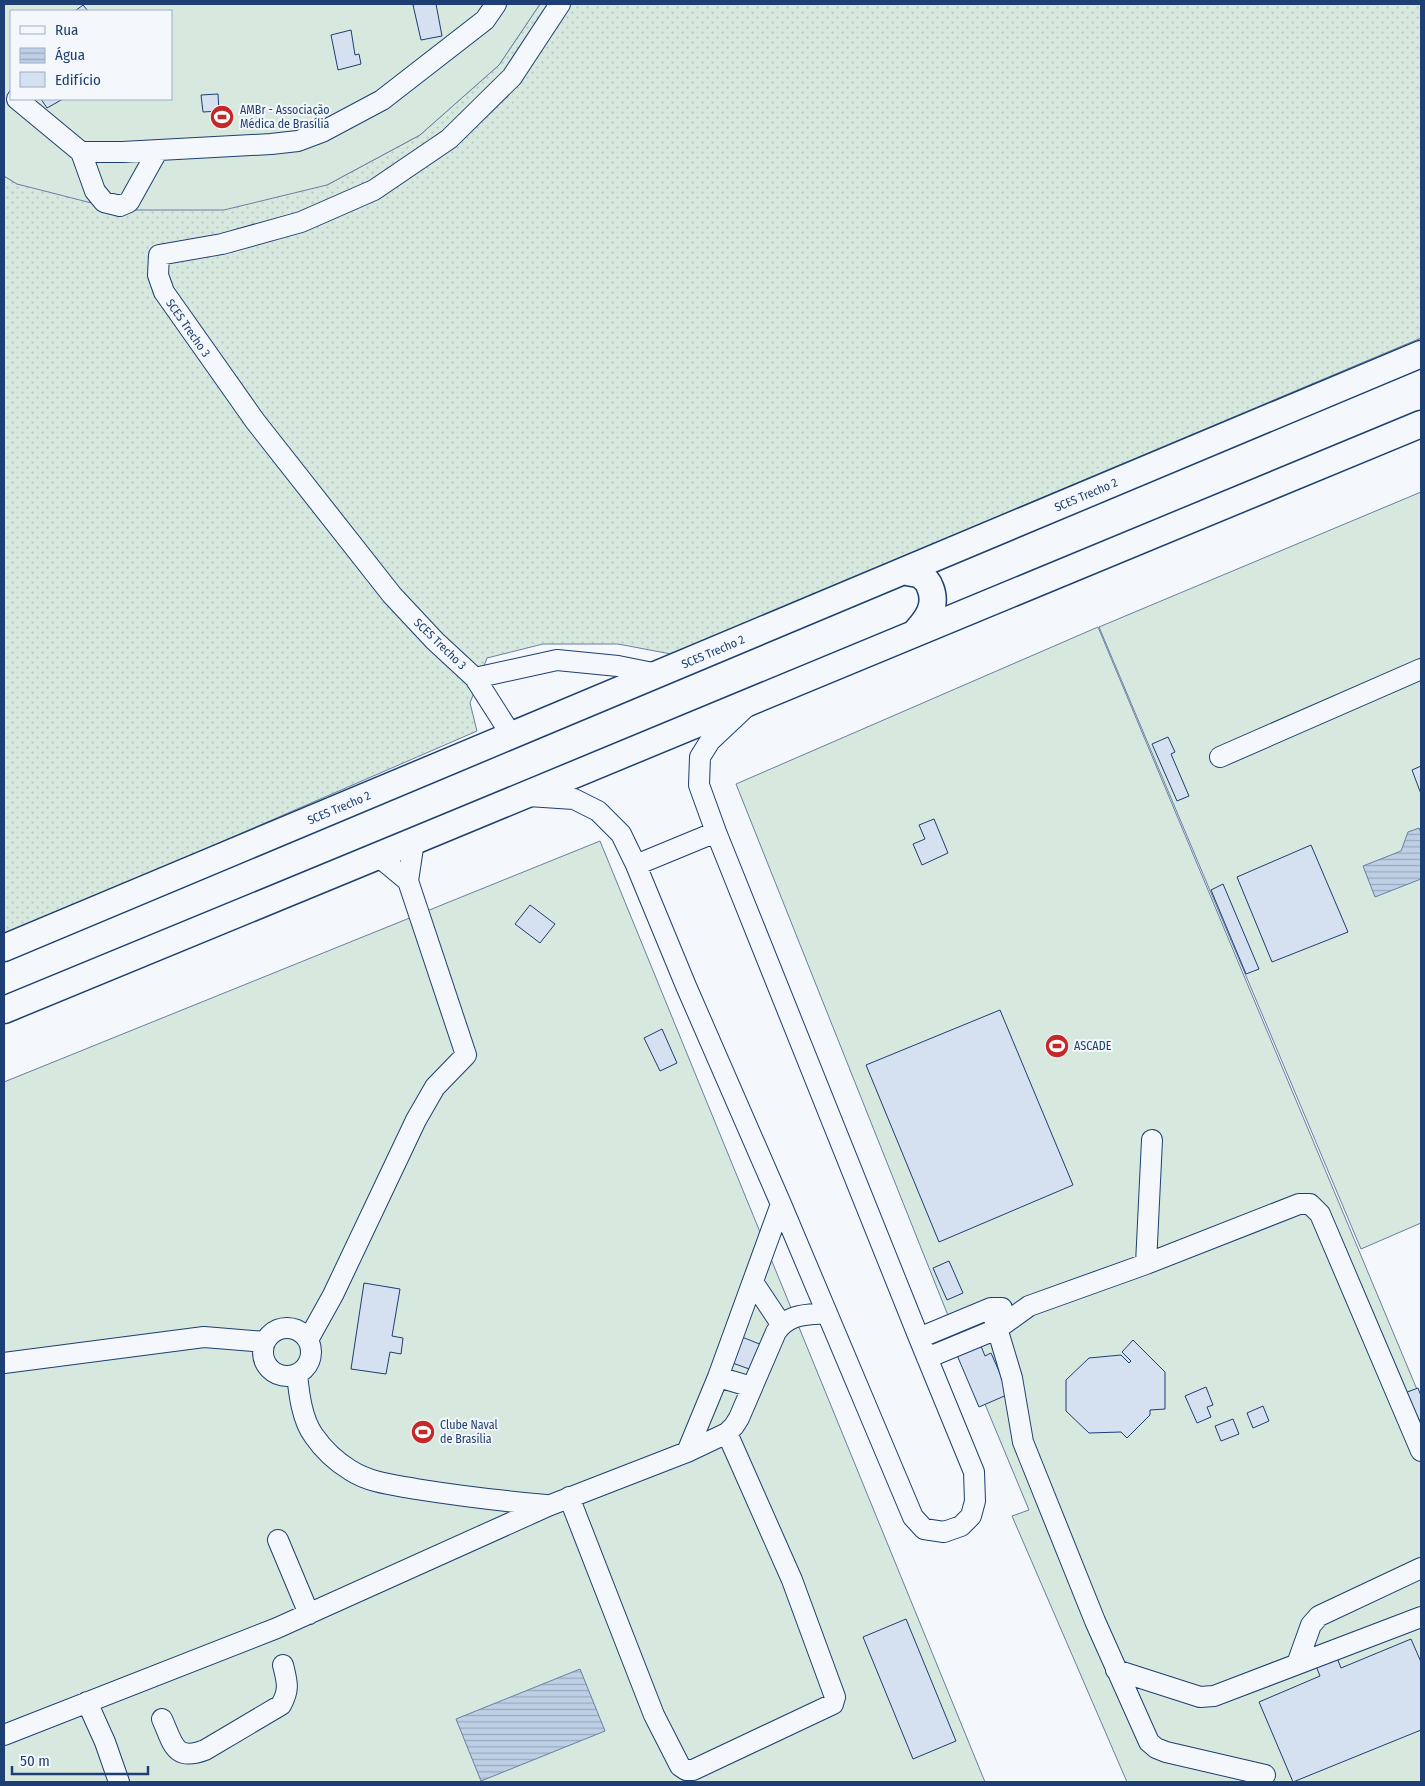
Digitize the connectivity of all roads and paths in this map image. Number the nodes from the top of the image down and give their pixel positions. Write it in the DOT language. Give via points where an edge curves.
graph roads {
  1 [pos="496,4"];
  2 [pos="560,4"];
  3 [pos="18,100"];
  4 [pos="158,150"];
  5 [pos="81,152"];
  6 [pos="1421,354"];
  7 [pos="1421,424"];
  8 [pos="904,571"];
  9 [pos="914,634"];
  10 [pos="1421,669"];
  11 [pos="658,674"];
  12 [pos="475,678"];
  13 [pos="753,701"];
  14 [pos="512,736"];
  15 [pos="1220,757"];
  16 [pos="525,796"];
  17 [pos="716,832"];
  18 [pos="414,841"];
  19 [pos="378,856"];
  20 [pos="636,865"];
  21 [pos="408,881"];
  22 [pos="4,948"];
  23 [pos="4,1010"];
  24 [pos="1152,1140"];
  25 [pos="781,1204"];
  26 [pos="1146,1264"];
  27 [pos="753,1282"];
  28 [pos="1029,1306"];
  29 [pos="991,1308"];
  30 [pos="827,1313"];
  31 [pos="782,1324"];
  32 [pos="997,1329"];
  33 [pos="919,1338"];
  34 [pos="308,1340"];
  35 [pos="265,1342"];
  36 [pos="927,1358"];
  37 [pos="4,1363"];
  38 [pos="297,1374"];
  39 [pos="718,1377"];
  40 [pos="752,1387"];
  41 [pos="727,1433"];
  42 [pos="1421,1451"];
  43 [pos="687,1452"];
  44 [pos="569,1497"];
  45 [pos="491,1500"];
  46 [pos="548,1506"];
  47 [pos="494,1530"];
  48 [pos="278,1540"];
  49 [pos="1421,1568"];
  50 [pos="309,1614"];
  51 [pos="1421,1617"];
  52 [pos="1297,1664"];
  53 [pos="282,1665"];
  54 [pos="1116,1670"];
  55 [pos="87,1702"];
  56 [pos="162,1719"];
  57 [pos="4,1735"];
  58 [pos="1265,1775"];
  59 [pos="685,1776"];
  60 [pos="119,1782"];
  1 -- 4 [label="street" via="485,20 382,100 322,132 298,141 271,144"];
  2 -- 12 [label="street, SCES Trecho 3" via="512,77 449,139 374,190 301,222 222,244 159,255 158,275 164,292 255,421 392,595 434,641"];
  3 -- 5 [label="street"];
  4 -- 5 [label="street"];
  4 -- 5 [label="street" via="129,202 120,206 104,202 95,191"];
  6 -- 8 [label="main road, SCES Trecho 2"];
  7 -- 9 [label="main road"];
  8 -- 9 [label="main road" via="921,576 930,585 934,597 925,623"];
  8 -- 11 [label="main road, SCES Trecho 2"];
  9 -- 13 [label="main road"];
  10 -- 15 [label="street"];
  11 -- 12 [label="street, SCES Trecho 3" via="556,660"];
  11 -- 14 [label="main road, SCES Trecho 2"];
  12 -- 14 [label="street, SCES Trecho 3"];
  13 -- 16 [label="main road"];
  13 -- 17 [label="street" via="710,741 700,757 699,785"];
  14 -- 22 [label="main road, SCES Trecho 2"];
  16 -- 18 [label="main road"];
  16 -- 20 [label="street" via="574,799 598,811 621,834"];
  17 -- 20 [label="street"];
  17 -- 33 [label="street"];
  18 -- 19 [label="main road"];
  18 -- 21 [label="street"];
  19 -- 21 [label="street"];
  19 -- 23 [label="main road"];
  20 -- 25 [label="street"];
  21 -- 34 [label="street" via="466,1055 435,1087 416,1120 333,1295"];
  24 -- 26 [label="street"];
  25 -- 27 [label="street"];
  25 -- 30 [label="street"];
  26 -- 28 [label="street"];
  26 -- 42 [label="street" via="1299,1204 1310,1204 1320,1214"];
  27 -- 31 [label="street"];
  27 -- 39 [label="street"];
  28 -- 29 [label="street"];
  28 -- 32 [label="street"];
  29 -- 32 [label="street"];
  29 -- 33 [label="street"];
  30 -- 31 [label="street" via="796,1317"];
  30 -- 36 [label="street" via="913,1517 924,1529 944,1532 961,1526 972,1516 974,1472"];
  31 -- 40 [label="street"];
  32 -- 36 [label="street"];
  32 -- 54 [label="street" via="1012,1378 1023,1442"];
  33 -- 36 [label="street"];
  34 -- 35 [label="street" via="301,1332 286,1328 271,1334"];
  34 -- 38 [label="street" via="312,1350 310,1359"];
  35 -- 37 [label="street" via="204,1337"];
  35 -- 38 [label="street" via="267,1364 285,1376"];
  38 -- 45 [label="street" via="306,1422 313,1436 350,1470 376,1481"];
  39 -- 40 [label="street"];
  39 -- 43 [label="street"];
  40 -- 41 [label="street" via="739,1418"];
  41 -- 43 [label="street"];
  41 -- 59 [label="street" via="792,1580 836,1697 833,1704"];
  43 -- 44 [label="street"];
  44 -- 46 [label="street"];
  44 -- 59 [label="street" via="654,1715"];
  45 -- 46 [label="street"];
  45 -- 47 [label="street"];
  46 -- 47 [label="street"];
  47 -- 50 [label="street"];
  48 -- 50 [label="street"];
  49 -- 52 [label="street" via="1318,1616 1311,1624"];
  50 -- 55 [label="street"];
  51 -- 52 [label="street"];
  52 -- 54 [label="street" via="1214,1696 1200,1697"];
  53 -- 56 [label="street" via="288,1684 287,1695 281,1705 205,1750 193,1755 176,1750"];
  54 -- 58 [label="street" via="1149,1742 1156,1748"];
  55 -- 57 [label="street"];
  55 -- 60 [label="street"];
}
